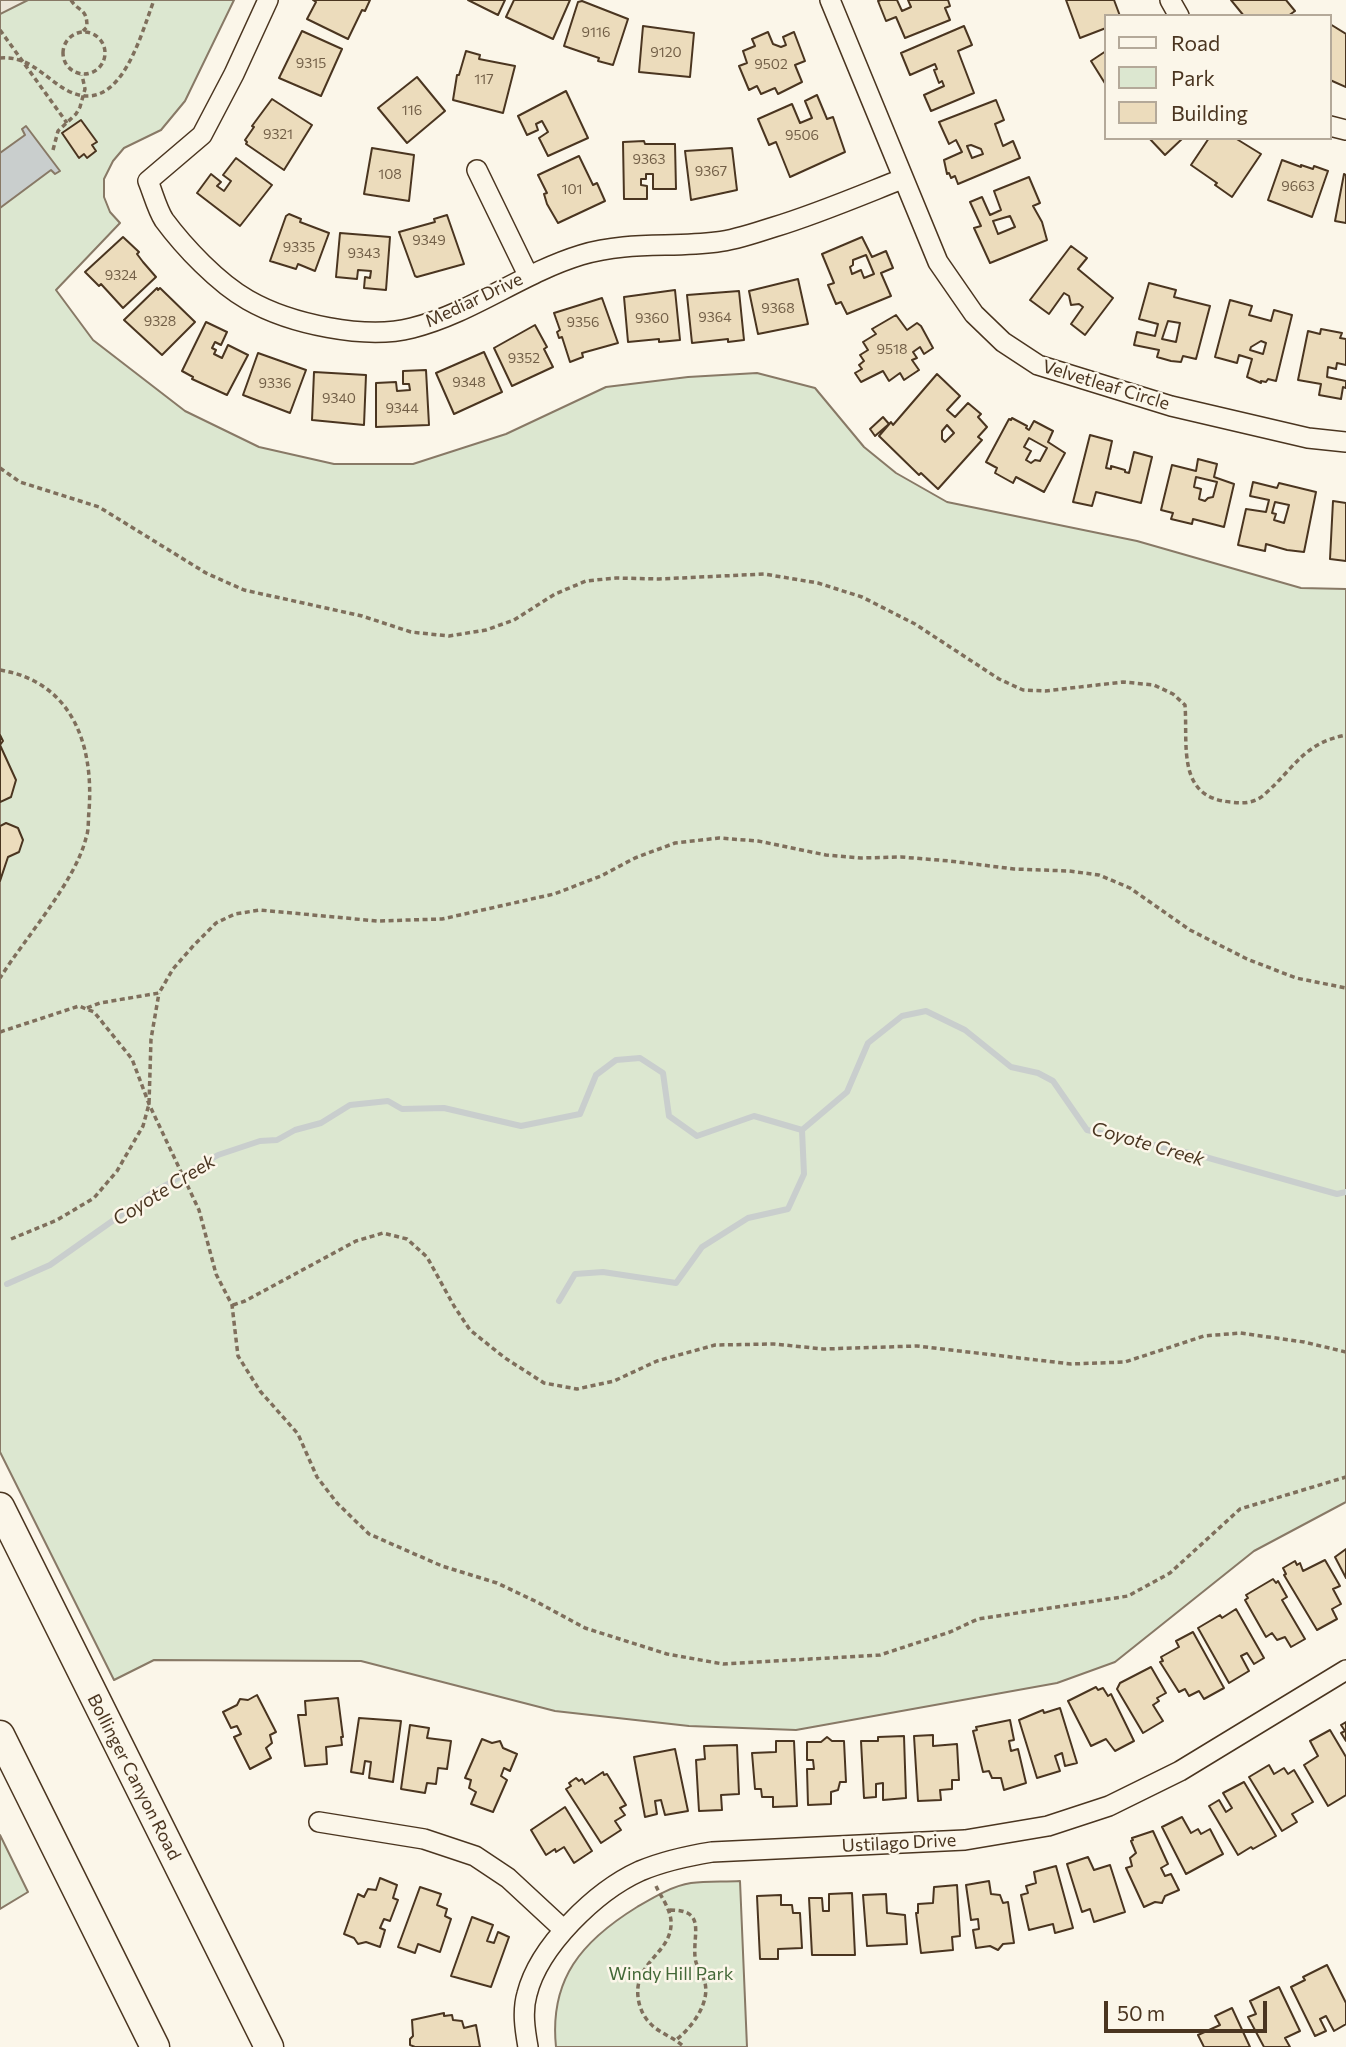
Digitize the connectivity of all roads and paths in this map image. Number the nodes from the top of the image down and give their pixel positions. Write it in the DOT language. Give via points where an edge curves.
graph roads {
  1 [pos="71,0"];
  2 [pos="154,0"];
  3 [pos="268,0"];
  4 [pos="830,0"];
  5 [pos="0,30"];
  6 [pos="81,32"];
  7 [pos="0,58"];
  8 [pos="24,61"];
  9 [pos="82,75"];
  10 [pos="82,94"];
  11 [pos="67,123"];
  12 [pos="53,150"];
  13 [pos="477,170"];
  14 [pos="902,179"];
  15 [pos="528,275"];
  16 [pos="1346,442"];
  17 [pos="0,468"];
  18 [pos="0,670"];
  19 [pos="1346,735"];
  20 [pos="0,978"];
  21 [pos="1346,988"];
  22 [pos="159,993"];
  23 [pos="87,1008"];
  24 [pos="0,1032"];
  25 [pos="149,1104"];
  26 [pos="11,1240"];
  27 [pos="232,1305"];
  28 [pos="1346,1352"];
  29 [pos="1346,1476"];
  30 [pos="0,1507"];
  31 [pos="1346,1670"];
  32 [pos="0,1735"];
  33 [pos="319,1822"];
  34 [pos="649,1868"];
  35 [pos="669,1910"];
  36 [pos="563,1929"];
  37 [pos="676,2040"];
  38 [pos="155,2047"];
  39 [pos="269,2047"];
  40 [pos="528,2047"];
  41 [pos="684,2047"];
  1 -- 6 [label="path" via="86,16 87,27"];
  2 -- 10 [label="path" via="136,54 122,75 97,95"];
  3 -- 15 [label="street, Mediar Drive" via="202,135 148,181 162,218 185,244 247,300 339,330 410,329 447,316"];
  4 -- 14 [label="street, Velvetleaf Circle"];
  5 -- 8 [label="path"];
  6 -- 9 [label="path" via="69,38 63,57 69,69"];
  6 -- 9 [label="path" via="95,35 106,53 96,72"];
  7 -- 8 [label="path"];
  8 -- 10 [label="path" via="72,94"];
  8 -- 11 [label="path"];
  9 -- 10 [label="path"];
  10 -- 11 [label="path" via="76,114"];
  11 -- 12 [label="path" via="58,131"];
  13 -- 15 [label="street"];
  14 -- 15 [label="street, Mediar Drive" via="746,236 718,242 627,245"];
  14 -- 16 [label="street, Velvetleaf Circle" via="938,262 974,314 1003,342 1038,365 1171,406 1308,438"];
  17 -- 19 [label="path" via="20,482 99,507 206,573 244,590 362,616 411,632 449,636 486,630 586,581 764,574 818,583 894,613 1023,690 1123,682 1154,685 1172,694 1185,705 1188,770 1200,791 1220,802 1246,804 1264,796 1305,752 1327,739"];
  18 -- 20 [label="path" via="46,688 73,718 88,759 90,792 86,838 70,876"];
  21 -- 22 [label="path" via="1296,978 1247,959 1190,930 1130,888 1099,875 827,855 719,838 675,843 554,894 442,919 377,921 260,910 234,914 216,923 194,945"];
  22 -- 23 [label="path"];
  22 -- 25 [label="path" via="151,1039"];
  23 -- 24 [label="path" via="79,1006"];
  23 -- 25 [label="path" via="132,1059"];
  25 -- 26 [label="path" via="143,1126 117,1171 94,1198"];
  25 -- 27 [label="path" via="199,1210 216,1274"];
  27 -- 28 [label="path" via="356,1241 383,1233 407,1238 427,1257 470,1330 544,1383 577,1389 614,1381 657,1361 715,1345 918,1346 1071,1364 1125,1362 1205,1336 1240,1333"];
  27 -- 29 [label="path" via="238,1356 260,1391 298,1434 317,1476 369,1534 442,1566 496,1583 585,1628 667,1654 723,1664 880,1655 978,1619 1128,1596 1170,1573 1240,1509"];
  30 -- 39 [label="main road, Bollinger Canyon Road"];
  31 -- 34 [label="street, Ustilago Drive" via="1180,1771 1109,1806 1048,1826 965,1840 712,1852"];
  32 -- 38 [label="main road"];
  33 -- 36 [label="street" via="424,1839 475,1856 508,1878"];
  34 -- 35 [label="path"];
  34 -- 36 [label="street, Ustilago Drive" via="594,1901"];
  35 -- 37 [label="path" via="671,1930 643,1970 638,1991 649,2022"];
  35 -- 37 [label="path" via="681,1910 695,1919 695,1960 705,1981 695,2021"];
  36 -- 40 [label="street, Ustilago Drive" via="536,1969 526,1995"];
  37 -- 41 [label="path"];
}
